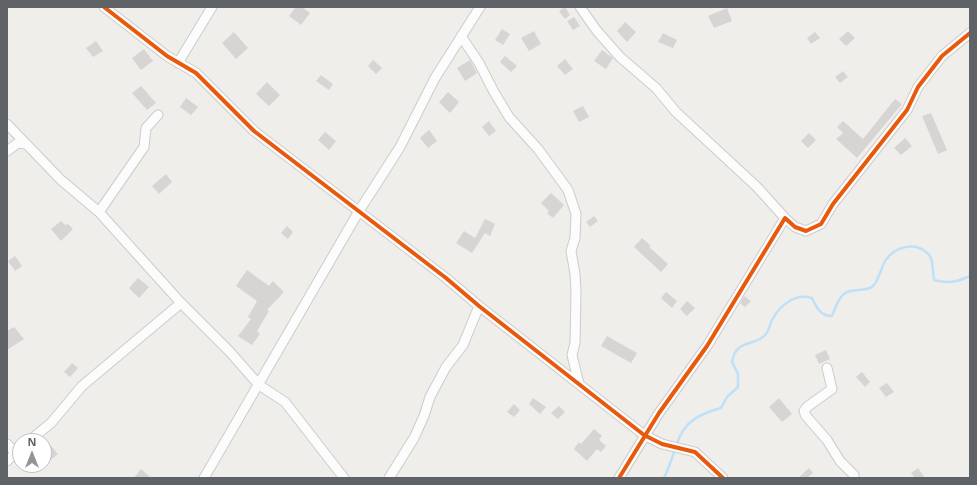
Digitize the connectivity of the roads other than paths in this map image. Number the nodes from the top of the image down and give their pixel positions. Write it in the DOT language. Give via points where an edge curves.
graph roads {
  1 [pos="104,7"];
  2 [pos="212,7"];
  3 [pos="480,7"];
  4 [pos="580,7"];
  5 [pos="970,33"];
  6 [pos="461,36"];
  7 [pos="178,63"];
  8 [pos="158,115"];
  9 [pos="7,124"];
  10 [pos="26,144"];
  11 [pos="7,151"];
  12 [pos="359,211"];
  13 [pos="99,212"];
  14 [pos="785,218"];
  15 [pos="181,303"];
  16 [pos="479,306"];
  17 [pos="827,368"];
  18 [pos="579,384"];
  19 [pos="259,385"];
  20 [pos="39,433"];
  21 [pos="644,435"];
  22 [pos="204,478"];
  23 [pos="344,478"];
  24 [pos="389,478"];
  25 [pos="619,478"];
  26 [pos="723,478"];
  27 [pos="854,478"];
  1 -- 7 [label="street"];
  2 -- 7 [label="street"];
  3 -- 6 [label="street"];
  4 -- 14 [label="street" via="620,57 656,88 676,112 756,187"];
  5 -- 14 [label="street" via="942,56 918,87 907,110 833,204 821,224 806,231 795,227"];
  6 -- 12 [label="street" via="435,78 400,147"];
  6 -- 18 [label="street" via="509,116 538,149 568,190 576,214 575,238 571,251 576,291 575,343 572,355"];
  7 -- 12 [label="street" via="196,73 254,131"];
  8 -- 13 [label="street" via="146,128 144,147"];
  9 -- 10 [label="street"];
  10 -- 11 [label="street" via="18,143"];
  10 -- 13 [label="street" via="61,180"];
  12 -- 16 [label="street"];
  12 -- 19 [label="street"];
  13 -- 15 [label="street"];
  14 -- 21 [label="street" via="706,346"];
  15 -- 19 [label="street"];
  15 -- 20 [label="street" via="82,386 51,423"];
  16 -- 18 [label="street"];
  16 -- 24 [label="street" via="462,345 446,367 430,397 414,438"];
  17 -- 27 [label="street" via="832,389 804,411"];
  18 -- 21 [label="street"];
  19 -- 22 [label="street"];
  19 -- 23 [label="street" via="285,402"];
  21 -- 25 [label="street"];
  21 -- 26 [label="street" via="662,444 696,452"];
}
